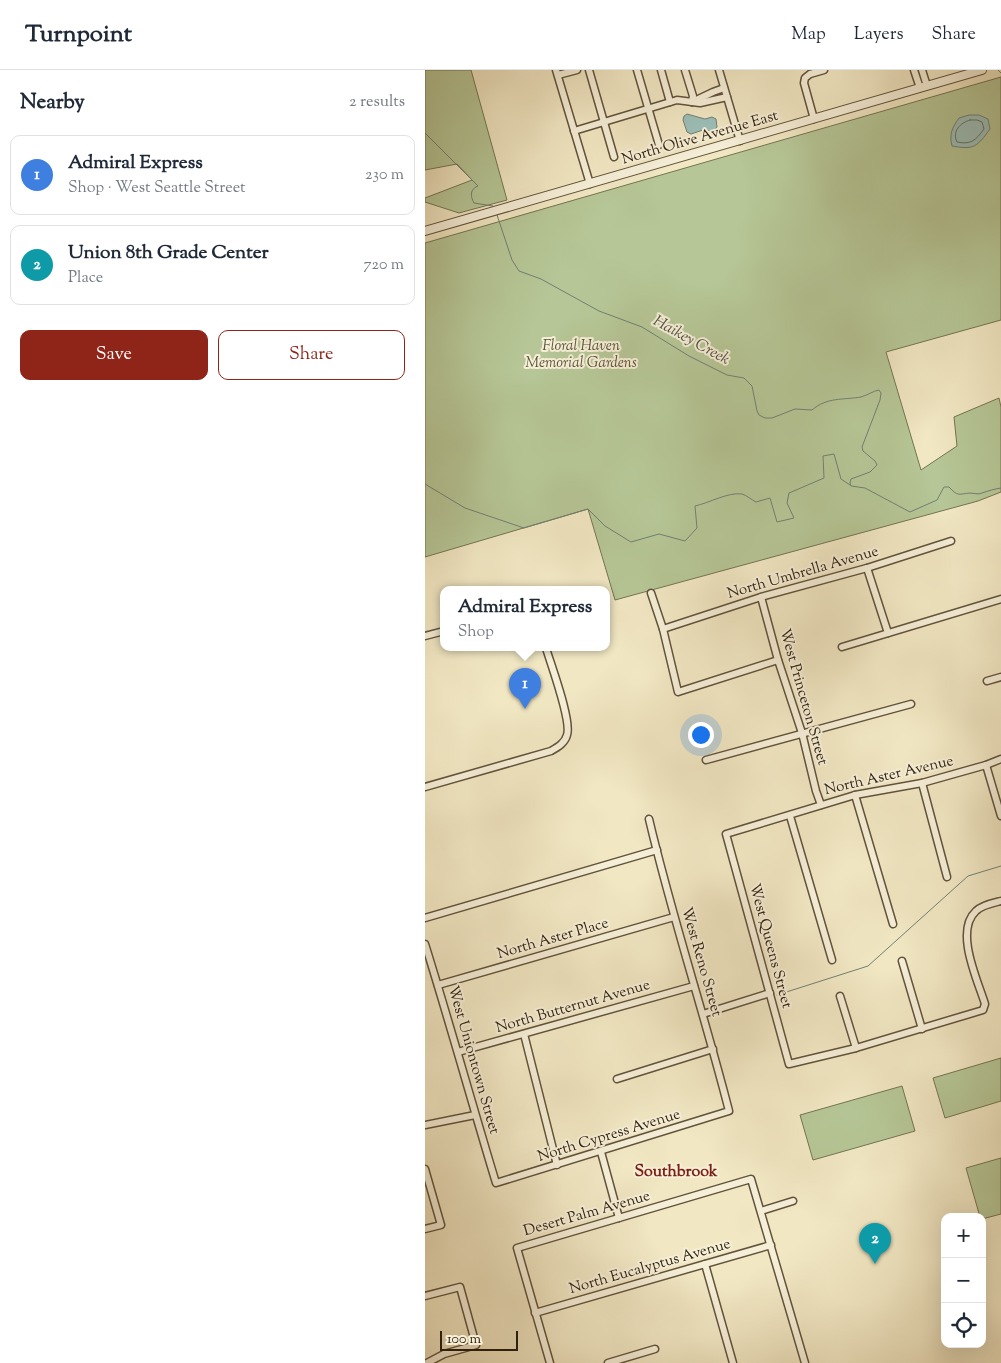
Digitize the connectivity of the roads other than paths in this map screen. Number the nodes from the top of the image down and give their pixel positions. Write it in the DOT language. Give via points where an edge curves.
graph roads {
  1 [pos="577,70"];
  2 [pos="589,70"];
  3 [pos="637,70"];
  4 [pos="661,70"];
  5 [pos="685,70"];
  6 [pos="719,70"];
  7 [pos="824,70"];
  8 [pos="914,70"];
  9 [pos="922,70"];
  10 [pos="981,70"];
  11 [pos="557,73"];
  12 [pos="923,87"];
  13 [pos="724,88"];
  14 [pos="727,97"];
  15 [pos="670,102"];
  16 [pos="692,102"];
  17 [pos="648,108"];
  18 [pos="814,119"];
  19 [pos="604,121"];
  20 [pos="577,129"];
  21 [pos="739,141"];
  22 [pos="659,145"];
  23 [pos="614,157"];
  24 [pos="590,184"];
  25 [pos="425,231"];
  26 [pos="951,541"];
  27 [pos="867,568"];
  28 [pos="651,593"];
  29 [pos="761,597"];
  30 [pos="1001,600"];
  31 [pos="663,629"];
  32 [pos="440,632"];
  33 [pos="888,632"];
  34 [pos="425,636"];
  35 [pos="842,647"];
  36 [pos="547,651"];
  37 [pos="778,660"];
  38 [pos="1001,676"];
  39 [pos="987,681"];
  40 [pos="911,704"];
  41 [pos="802,734"];
  42 [pos="1001,759"];
  43 [pos="706,760"];
  44 [pos="986,765"];
  45 [pos="922,783"];
  46 [pos="425,787"];
  47 [pos="855,795"];
  48 [pos="821,805"];
  49 [pos="790,816"];
  50 [pos="1001,816"];
  51 [pos="649,818"];
  52 [pos="726,834"];
  53 [pos="657,850"];
  54 [pos="947,876"];
  55 [pos="1001,901"];
  56 [pos="674,917"];
  57 [pos="425,918"];
  58 [pos="893,924"];
  59 [pos="425,944"];
  60 [pos="832,960"];
  61 [pos="902,961"];
  62 [pos="438,985"];
  63 [pos="694,986"];
  64 [pos="769,993"];
  65 [pos="840,996"];
  66 [pos="703,1014"];
  67 [pos="922,1029"];
  68 [pos="524,1034"];
  69 [pos="856,1048"];
  70 [pos="713,1049"];
  71 [pos="458,1052"];
  72 [pos="617,1079"];
  73 [pos="729,1111"];
  74 [pos="475,1115"];
  75 [pos="425,1125"];
  76 [pos="601,1152"];
  77 [pos="557,1165"];
  78 [pos="425,1168"];
  79 [pos="496,1184"];
  80 [pos="793,1201"];
  81 [pos="761,1211"];
  82 [pos="619,1218"];
  83 [pos="425,1230"];
  84 [pos="771,1245"];
  85 [pos="705,1264"];
  86 [pos="425,1296"];
  87 [pos="535,1313"];
  88 [pos="655,1349"];
  89 [pos="427,1363"];
  90 [pos="550,1363"];
  91 [pos="607,1363"];
  92 [pos="733,1363"];
  93 [pos="805,1363"];
  1 -- 11 [label="street"];
  2 -- 19 [label="street"];
  3 -- 17 [label="street"];
  4 -- 15 [label="street"];
  5 -- 16 [label="street"];
  6 -- 13 [label="street"];
  7 -- 18 [label="street" via="805,78"];
  8 -- 12 [label="street"];
  9 -- 12 [label="street"];
  10 -- 12 [label="street, North Olive Avenue East"];
  11 -- 20 [label="street"];
  12 -- 18 [label="street, North Olive Avenue East"];
  13 -- 14 [label="street"];
  13 -- 16 [label="street"];
  14 -- 16 [label="street"];
  14 -- 21 [label="street"];
  15 -- 16 [label="street"];
  15 -- 17 [label="street"];
  17 -- 19 [label="street"];
  17 -- 22 [label="street"];
  18 -- 21 [label="street, North Olive Avenue East"];
  19 -- 20 [label="street"];
  19 -- 23 [label="street"];
  20 -- 24 [label="street"];
  21 -- 24 [label="street, North Olive Avenue East"];
  24 -- 25 [label="street, North Olive Avenue East"];
  26 -- 27 [label="street, North Umbrella Avenue"];
  27 -- 29 [label="street, North Umbrella Avenue"];
  27 -- 33 [label="street"];
  28 -- 31 [label="street"];
  29 -- 31 [label="street, North Umbrella Avenue"];
  29 -- 37 [label="street, West Princeton Street"];
  30 -- 33 [label="street"];
  31 -- 37 [label="street" via="678,692"];
  32 -- 34 [label="street"];
  33 -- 35 [label="street"];
  36 -- 46 [label="street" via="568,722 565,740 557,748"];
  37 -- 41 [label="street, West Princeton Street"];
  38 -- 39 [label="street"];
  40 -- 41 [label="street"];
  41 -- 43 [label="street"];
  41 -- 48 [label="street, West Princeton Street"];
  42 -- 44 [label="street, North Aster Avenue"];
  44 -- 45 [label="street, North Aster Avenue"];
  44 -- 50 [label="street"];
  45 -- 47 [label="street, North Aster Avenue"];
  45 -- 54 [label="street"];
  47 -- 48 [label="street, North Aster Avenue"];
  47 -- 58 [label="street"];
  48 -- 49 [label="street, North Aster Avenue"];
  49 -- 52 [label="street, North Aster Avenue"];
  49 -- 60 [label="street"];
  51 -- 53 [label="street, West Reno Street"];
  52 -- 64 [label="street, West Queens Street"];
  53 -- 56 [label="street, West Reno Street"];
  53 -- 57 [label="street"];
  55 -- 67 [label="street" via="975,911 966,933 967,947 985,1004 983,1010"];
  56 -- 62 [label="street, North Aster Place"];
  56 -- 63 [label="street, West Reno Street"];
  59 -- 62 [label="street, West Uniontown Street"];
  61 -- 67 [label="street"];
  62 -- 71 [label="street, West Uniontown Street"];
  63 -- 66 [label="street, West Reno Street"];
  63 -- 68 [label="street, North Butternut Avenue"];
  64 -- 66 [label="street"];
  64 -- 69 [label="street, West Queens Street" via="789,1064"];
  65 -- 69 [label="street"];
  66 -- 70 [label="street, West Reno Street"];
  67 -- 69 [label="street"];
  68 -- 71 [label="street, North Butternut Avenue"];
  68 -- 77 [label="street"];
  70 -- 72 [label="street"];
  70 -- 73 [label="street, West Reno Street"];
  71 -- 74 [label="street, West Uniontown Street"];
  73 -- 76 [label="street, North Cypress Avenue"];
  74 -- 75 [label="street"];
  74 -- 79 [label="street, West Uniontown Street"];
  76 -- 77 [label="street, North Cypress Avenue"];
  76 -- 82 [label="street"];
  77 -- 79 [label="street, North Cypress Avenue"];
  78 -- 83 [label="street" via="441,1225"];
  80 -- 81 [label="street"];
  81 -- 82 [label="street, Desert Palm Avenue" via="751,1179"];
  81 -- 84 [label="street"];
  82 -- 87 [label="street, Desert Palm Avenue" via="517,1248"];
  84 -- 85 [label="street, North Eucalyptus Avenue"];
  84 -- 93 [label="street"];
  85 -- 87 [label="street, North Eucalyptus Avenue"];
  85 -- 92 [label="street"];
  86 -- 89 [label="street" via="460,1287 476,1345 444,1354"];
  87 -- 90 [label="street"];
  88 -- 91 [label="street"];
}
